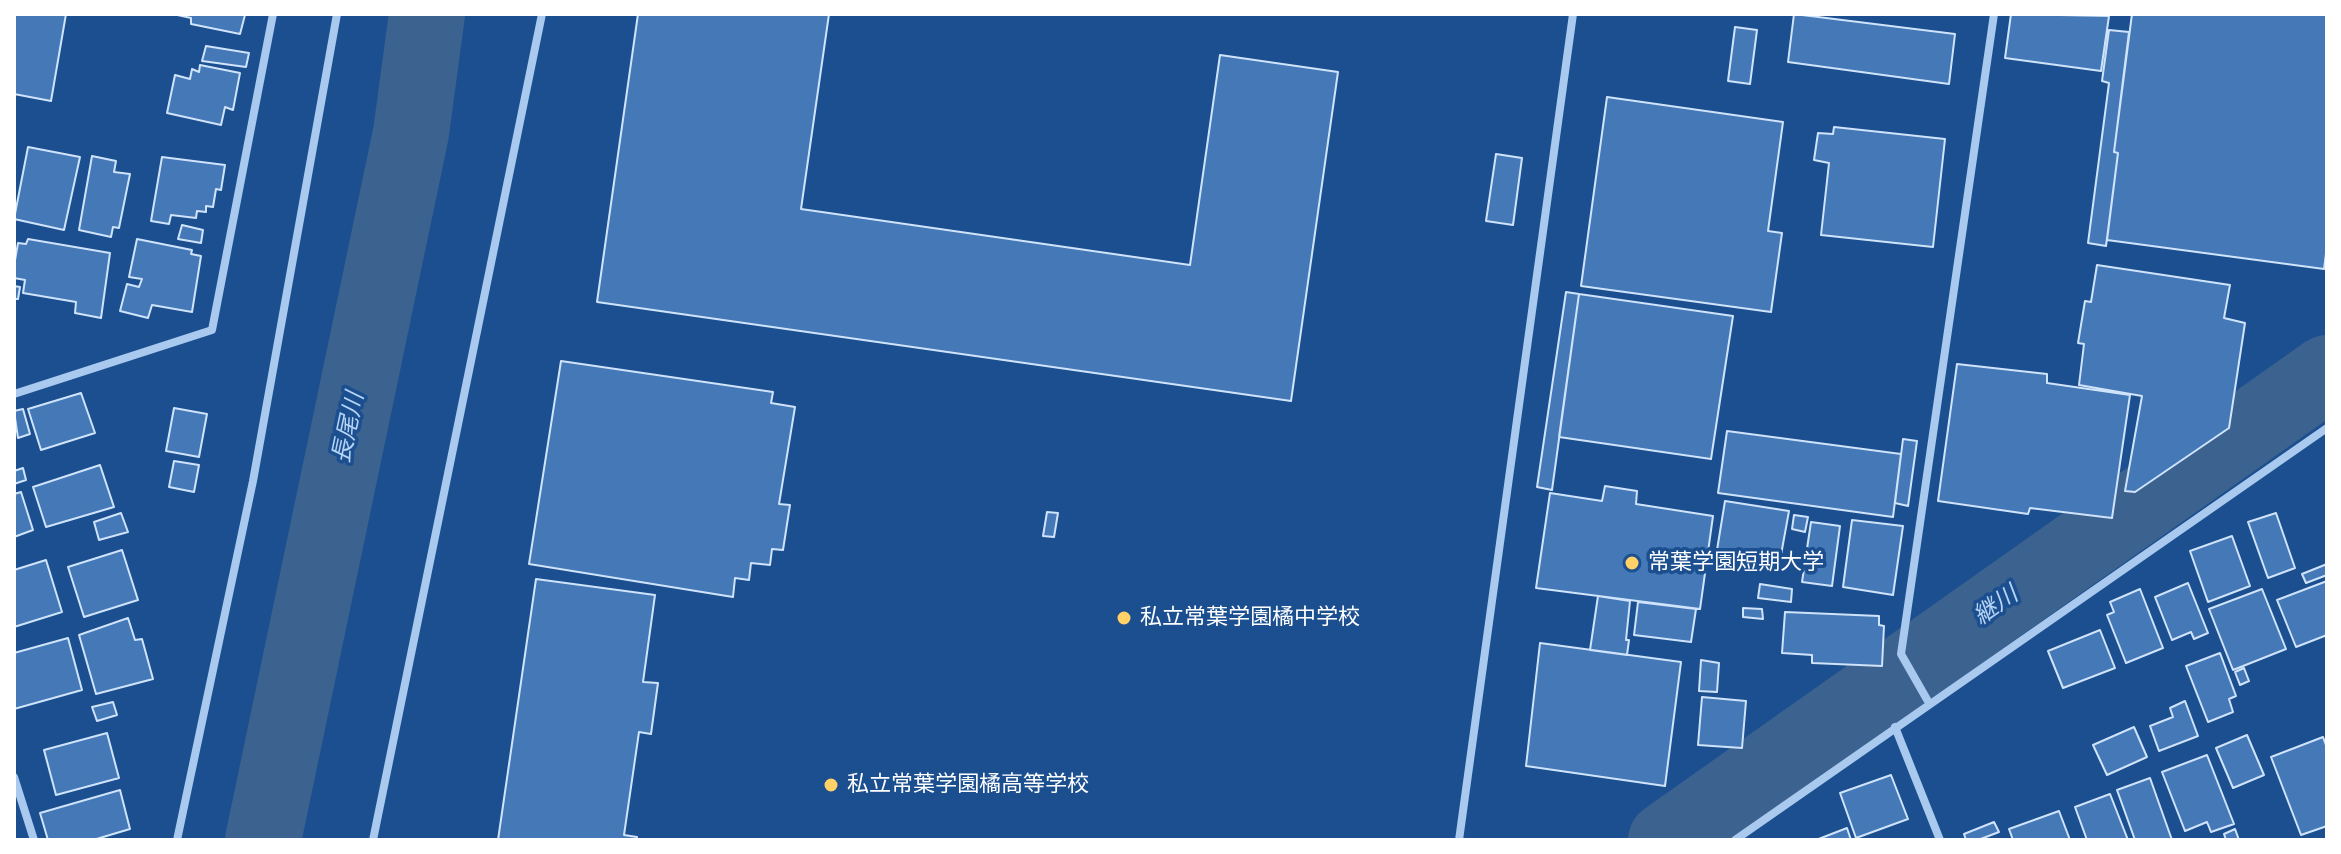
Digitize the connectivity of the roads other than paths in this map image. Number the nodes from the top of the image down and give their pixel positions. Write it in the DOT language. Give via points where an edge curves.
graph roads {
  1 [pos="273,14"];
  2 [pos="337,14"];
  3 [pos="542,14"];
  4 [pos="1573,14"];
  5 [pos="1994,14"];
  6 [pos="14,394"];
  7 [pos="2327,428"];
  8 [pos="1929,703"];
  9 [pos="1895,727"];
  10 [pos="14,777"];
  11 [pos="34,840"];
  12 [pos="177,840"];
  13 [pos="373,840"];
  14 [pos="1459,840"];
  15 [pos="1735,840"];
  16 [pos="1940,840"];
  1 -- 6 [label="street" via="212,330"];
  2 -- 12 [label="street" via="253,481"];
  3 -- 13 [label="street"];
  4 -- 14 [label="street"];
  5 -- 8 [label="street" via="1901,654"];
  7 -- 8 [label="street"];
  8 -- 9 [label="street"];
  9 -- 15 [label="street"];
  9 -- 16 [label="street"];
  10 -- 11 [label="street"];
}
